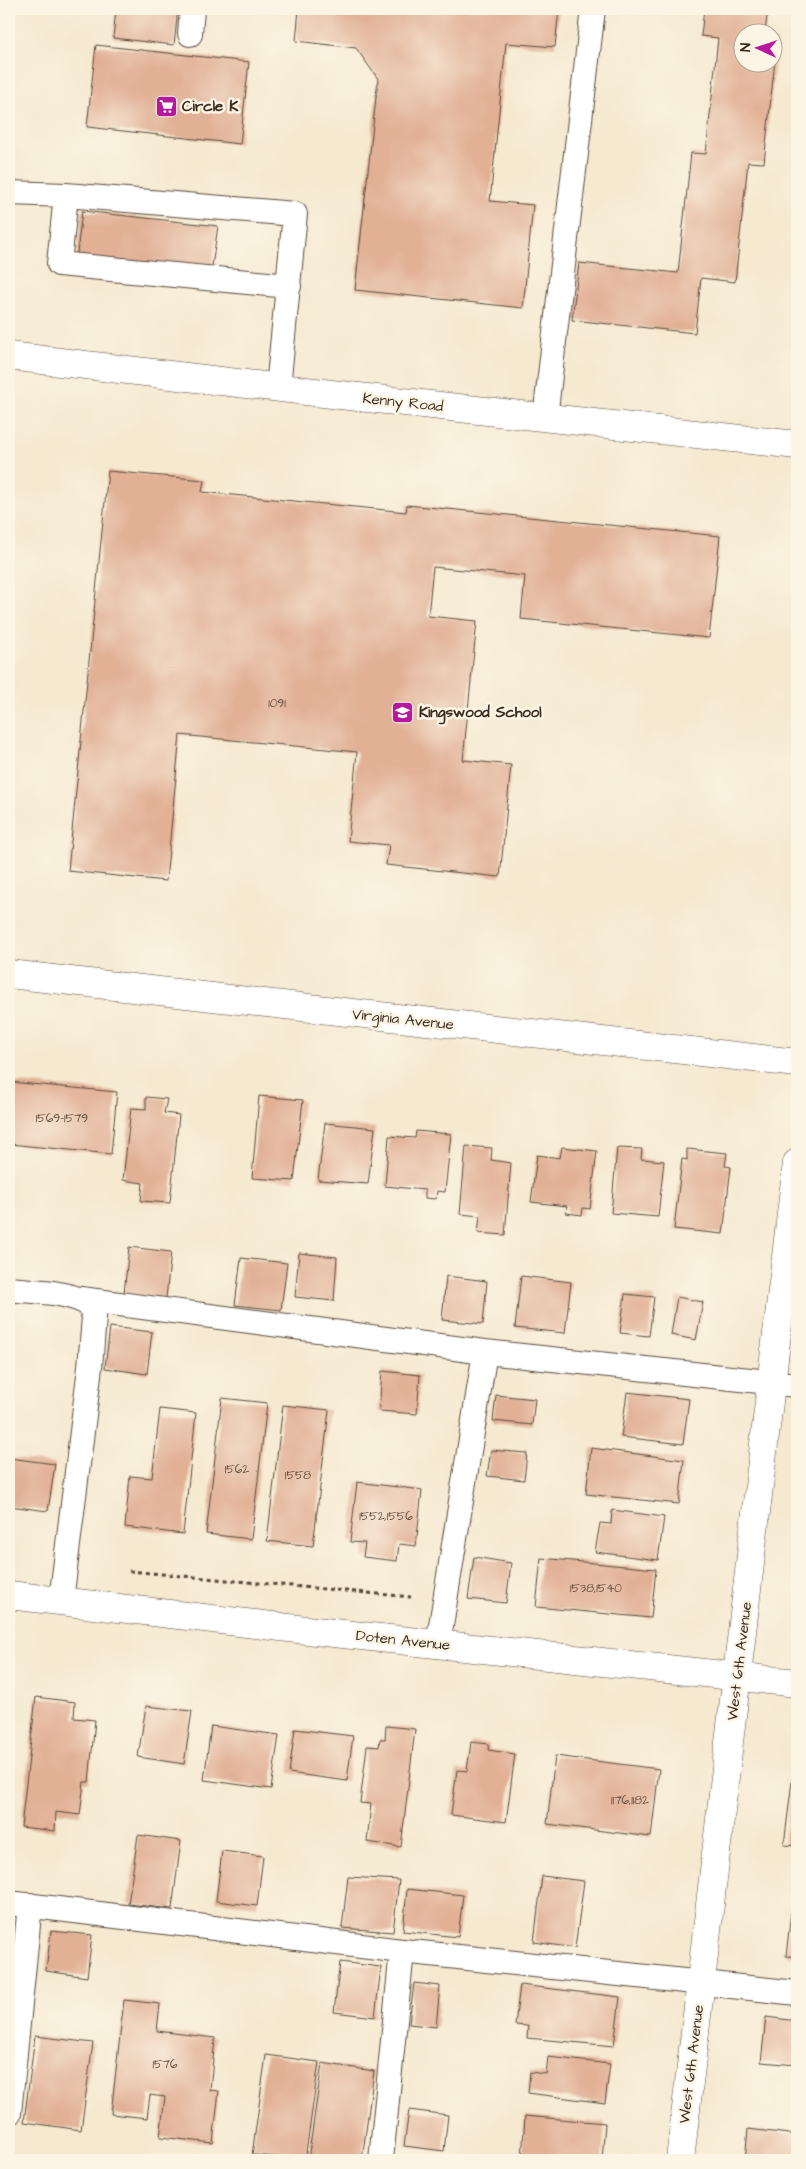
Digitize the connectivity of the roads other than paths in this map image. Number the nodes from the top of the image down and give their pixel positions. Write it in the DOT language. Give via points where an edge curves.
graph roads {
  1 [pos="192,9"];
  2 [pos="593,9"];
  3 [pos="190,34"];
  4 [pos="9,193"];
  5 [pos="66,195"];
  6 [pos="290,286"];
  7 [pos="9,356"];
  8 [pos="278,388"];
  9 [pos="545,418"];
  10 [pos="797,445"];
  11 [pos="9,974"];
  12 [pos="797,1063"];
  13 [pos="797,1163"];
  14 [pos="9,1289"];
  15 [pos="80,1299"];
  16 [pos="485,1352"];
  17 [pos="785,1383"];
  18 [pos="9,1595"];
  19 [pos="61,1601"];
  20 [pos="438,1644"];
  21 [pos="737,1676"];
  22 [pos="797,1683"];
  23 [pos="19,1904"];
  24 [pos="402,1951"];
  25 [pos="701,1981"];
  26 [pos="797,1993"];
  27 [pos="9,2113"];
  28 [pos="381,2160"];
  29 [pos="680,2160"];
  1 -- 3 [label="lane"];
  2 -- 9 [label="lane"];
  4 -- 5 [label="lane"];
  5 -- 6 [label="lane" via="59,264"];
  5 -- 6 [label="lane" via="295,214"];
  6 -- 8 [label="lane"];
  7 -- 8 [label="street, Kenny Road"];
  8 -- 9 [label="street, Kenny Road"];
  9 -- 10 [label="street, Kenny Road"];
  11 -- 12 [label="street, Virginia Avenue"];
  13 -- 17 [label="street, West 6th Avenue"];
  14 -- 15 [label="lane"];
  15 -- 16 [label="lane"];
  15 -- 19 [label="lane" via="90,1305 94,1317"];
  16 -- 17 [label="lane"];
  16 -- 20 [label="lane"];
  17 -- 21 [label="street, West 6th Avenue"];
  18 -- 19 [label="street, Doten Avenue"];
  19 -- 20 [label="street, Doten Avenue"];
  20 -- 21 [label="street, Doten Avenue"];
  21 -- 22 [label="street, Doten Avenue"];
  21 -- 25 [label="street, West 6th Avenue"];
  23 -- 24 [label="lane"];
  23 -- 27 [label="lane"];
  24 -- 25 [label="lane"];
  24 -- 28 [label="lane"];
  25 -- 26 [label="lane"];
  25 -- 29 [label="street, West 6th Avenue"];
}
